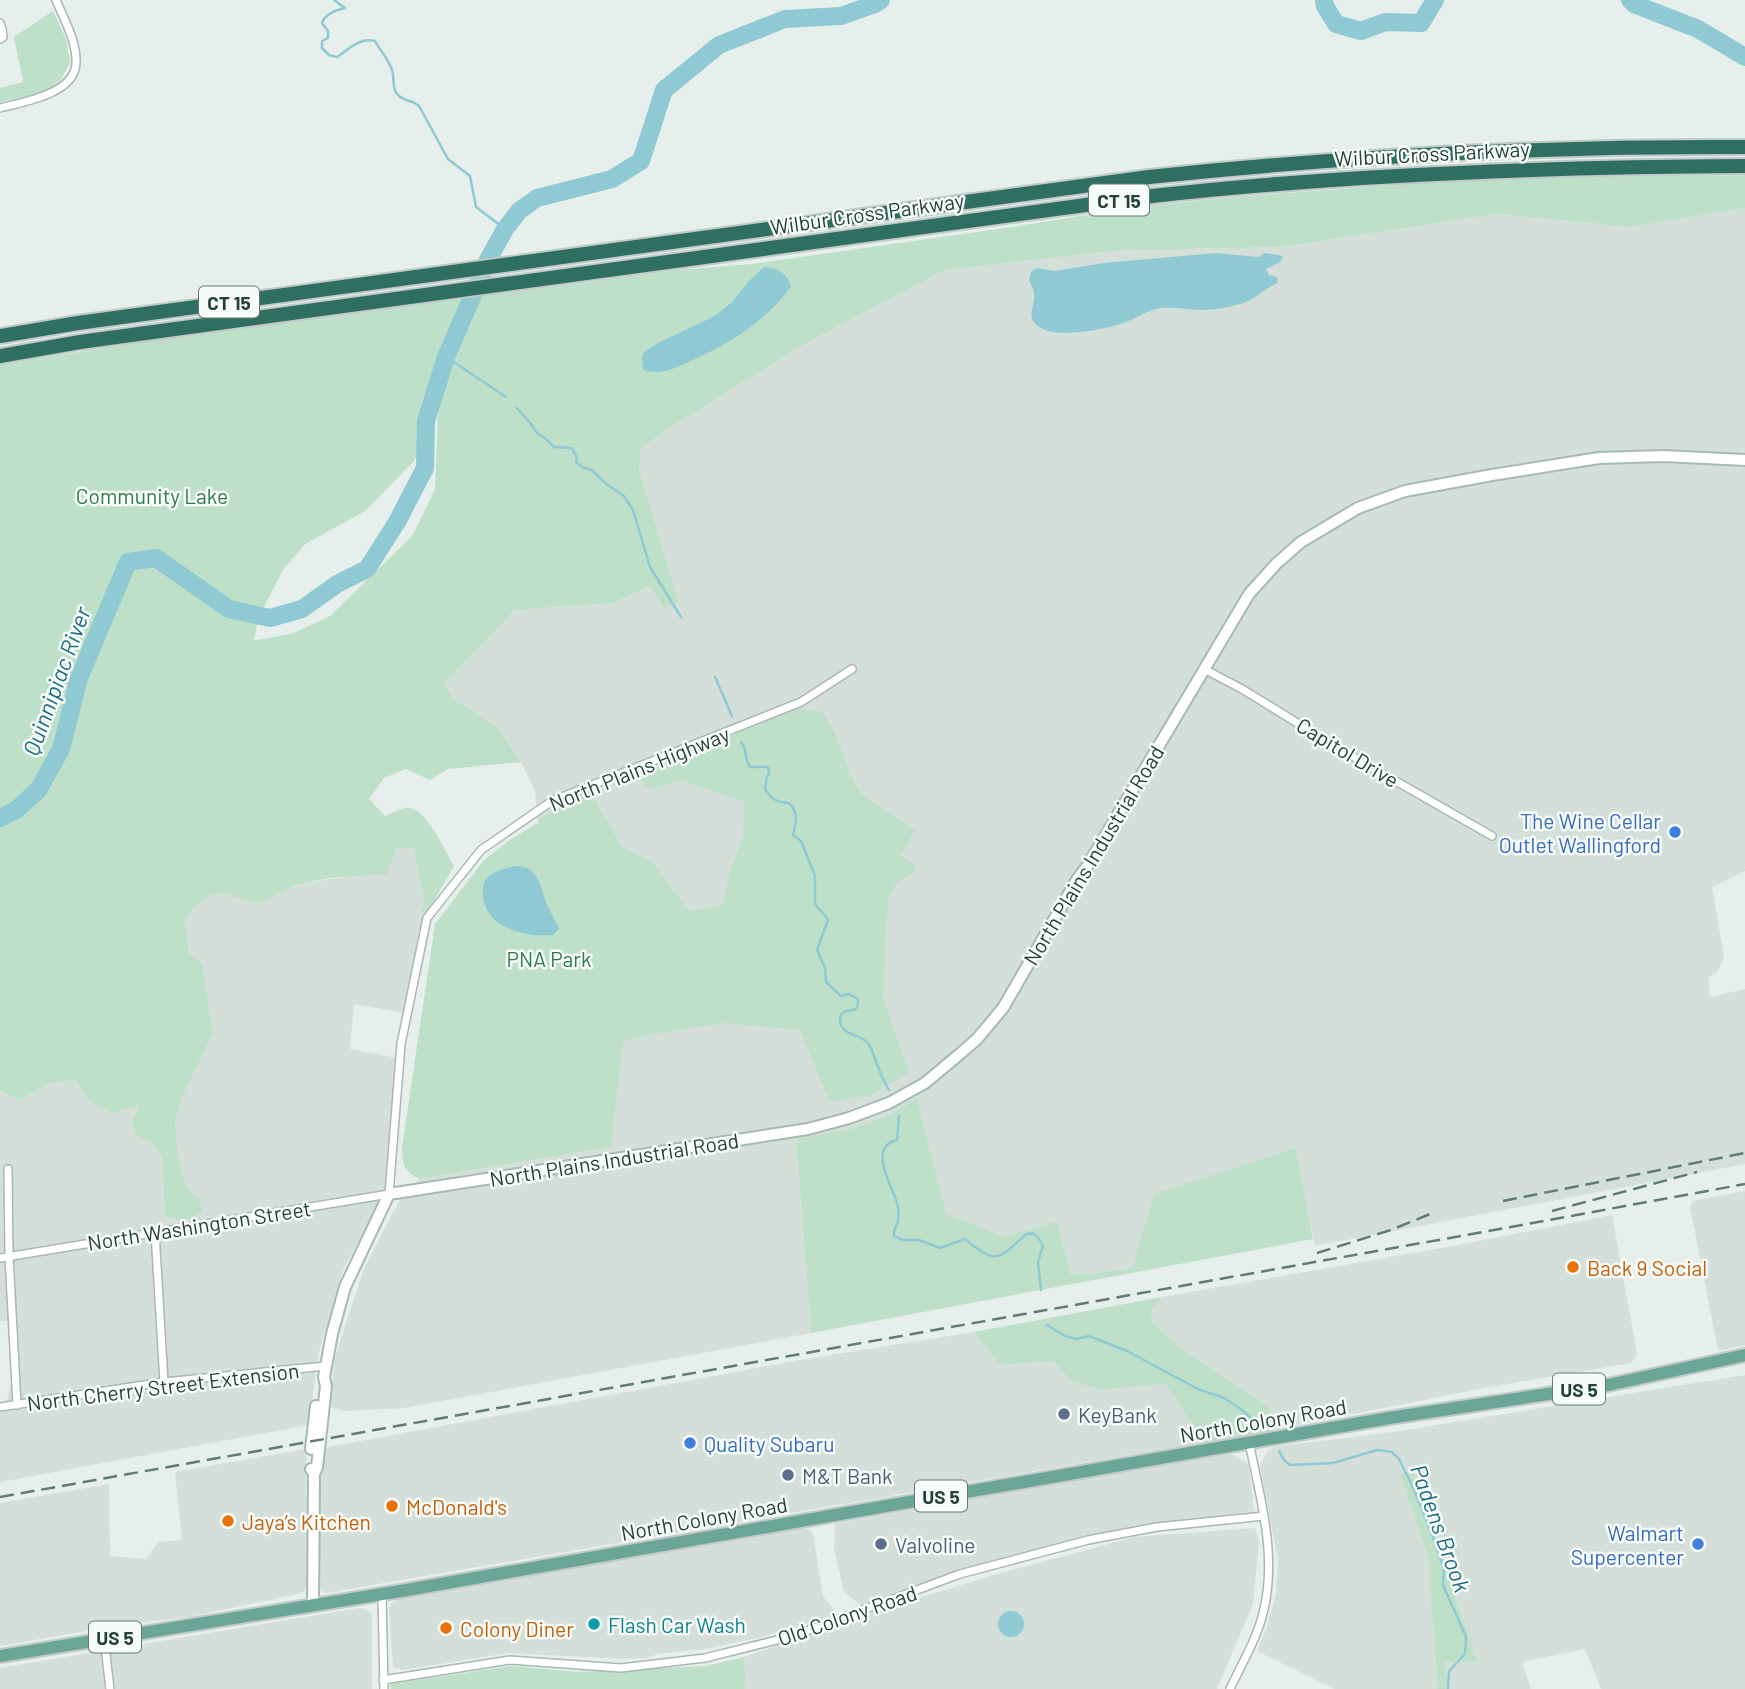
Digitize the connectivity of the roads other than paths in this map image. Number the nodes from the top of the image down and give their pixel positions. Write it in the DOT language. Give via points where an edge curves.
graph roads {
  1 [pos="56,0"];
  2 [pos="0,23"];
  3 [pos="0,38"];
  4 [pos="0,108"];
  5 [pos="1745,147"];
  6 [pos="1745,166"];
  7 [pos="0,336"];
  8 [pos="0,356"];
  9 [pos="1745,460"];
  10 [pos="852,669"];
  11 [pos="1203,669"];
  12 [pos="1492,836"];
  13 [pos="8,1169"];
  14 [pos="389,1194"];
  15 [pos="155,1232"];
  16 [pos="9,1256"];
  17 [pos="0,1258"];
  18 [pos="1745,1355"];
  19 [pos="325,1372"];
  20 [pos="164,1382"];
  21 [pos="17,1405"];
  22 [pos="0,1408"];
  23 [pos="1249,1442"];
  24 [pos="1264,1516"];
  25 [pos="382,1594"];
  26 [pos="313,1605"];
  27 [pos="104,1638"];
  28 [pos="0,1656"];
  29 [pos="383,1680"];
  30 [pos="110,1689"];
  31 [pos="384,1689"];
  32 [pos="1230,1689"];
  1 -- 4 [label="street" via="75,52 73,73 48,94"];
  2 -- 3 [label="street"];
  5 -- 7 [label="highway, Wilbur Cross Parkway / CT 15" via="1457,153 1217,170"];
  6 -- 8 [label="highway, Wilbur Cross Parkway / CT 15" via="1471,171 1218,189"];
  9 -- 11 [label="street, North Plains Industrial Road" via="1599,458 1432,485 1386,497 1343,516 1276,564 1249,594"];
  10 -- 14 [label="street, North Plains Highway" via="801,702 552,801 481,850 427,918 401,1044"];
  11 -- 12 [label="street, Capitol Drive"];
  11 -- 14 [label="street, North Plains Industrial Road" via="1003,1008 977,1039 925,1083 889,1103 808,1129"];
  13 -- 16 [label="street"];
  14 -- 15 [label="street, North Washington Street"];
  14 -- 19 [label="street, North Plains Highway" via="345,1287"];
  15 -- 16 [label="street, North Washington Street"];
  15 -- 20 [label="street"];
  16 -- 17 [label="street, North Washington Street"];
  16 -- 21 [label="street"];
  18 -- 23 [label="main road, North Colony Road / US 5" via="1608,1385"];
  19 -- 20 [label="street, North Cherry Street Extension"];
  19 -- 26 [label="street, North Plains Highway" via="314,1474"];
  20 -- 21 [label="street, North Cherry Street Extension"];
  21 -- 22 [label="street, North Cherry Street Extension"];
  23 -- 24 [label="street"];
  23 -- 25 [label="main road, North Colony Road / US 5"];
  24 -- 29 [label="street, Old Colony Road" via="1157,1527 1088,1540 960,1574 793,1636 705,1658 621,1668 510,1660"];
  24 -- 32 [label="street" via="1269,1559 1264,1611"];
  25 -- 26 [label="main road, North Colony Road / US 5"];
  25 -- 29 [label="street"];
  26 -- 27 [label="main road, North Colony Road / US 5"];
  27 -- 28 [label="main road, North Colony Road / US 5"];
  27 -- 30 [label="street"];
  29 -- 31 [label="street"];
}
